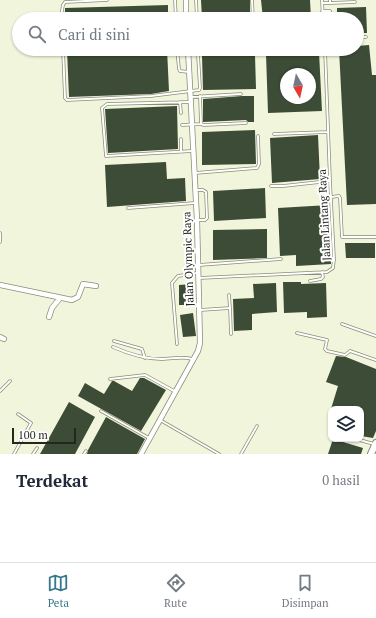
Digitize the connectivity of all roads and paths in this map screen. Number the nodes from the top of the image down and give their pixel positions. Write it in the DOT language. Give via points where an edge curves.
graph roads {
  1 [pos="107,0"];
  2 [pos="175,0"];
  3 [pos="186,0"];
  4 [pos="196,0"];
  5 [pos="252,0"];
  6 [pos="330,1"];
  7 [pos="322,2"];
  8 [pos="355,2"];
  9 [pos="322,11"];
  10 [pos="61,12"];
  11 [pos="176,12"];
  12 [pos="186,12"];
  13 [pos="197,12"];
  14 [pos="253,12"];
  15 [pos="330,12"];
  16 [pos="63,56"];
  17 [pos="177,56"];
  18 [pos="188,56"];
  19 [pos="197,56"];
  20 [pos="325,56"];
  21 [pos="189,72"];
  22 [pos="189,91"];
  23 [pos="241,94"];
  24 [pos="200,96"];
  25 [pos="190,99"];
  26 [pos="180,102"];
  27 [pos="181,113"];
  28 [pos="246,123"];
  29 [pos="201,124"];
  30 [pos="182,125"];
  31 [pos="191,125"];
  32 [pos="328,132"];
  33 [pos="274,134"];
  34 [pos="258,136"];
  35 [pos="181,139"];
  36 [pos="181,152"];
  37 [pos="192,152"];
  38 [pos="194,174"];
  39 [pos="330,181"];
  40 [pos="271,186"];
  41 [pos="194,190"];
  42 [pos="331,197"];
  43 [pos="195,203"];
  44 [pos="128,208"];
  45 [pos="197,220"];
  46 [pos="0,233"];
  47 [pos="376,236"];
  48 [pos="0,242"];
  49 [pos="281,259"];
  50 [pos="198,265"];
  51 [pos="322,272"];
  52 [pos="198,273"];
  53 [pos="199,278"];
  54 [pos="310,281"];
  55 [pos="0,286"];
  56 [pos="96,286"];
  57 [pos="229,295"];
  58 [pos="60,298"];
  59 [pos="230,308"];
  60 [pos="199,310"];
  61 [pos="49,317"];
  62 [pos="342,324"];
  63 [pos="232,334"];
  64 [pos="297,334"];
  65 [pos="376,336"];
  66 [pos="114,340"];
  67 [pos="177,344"];
  68 [pos="113,347"];
  69 [pos="145,358"];
  70 [pos="194,359"];
  71 [pos="376,360"];
  72 [pos="110,379"];
  73 [pos="10,381"];
  74 [pos="0,391"];
  75 [pos="175,392"];
  76 [pos="101,411"];
  77 [pos="18,414"];
  78 [pos="159,420"];
  79 [pos="257,426"];
  80 [pos="149,438"];
  81 [pos="362,442"];
  82 [pos="37,448"];
  83 [pos="375,448"];
  84 [pos="86,451"];
  85 [pos="14,454"];
  86 [pos="33,454"];
  87 [pos="84,454"];
  88 [pos="141,454"];
  89 [pos="219,454"];
  90 [pos="241,454"];
  1 -- 10 [label="lane" via="65,2"];
  2 -- 11 [label="lane"];
  3 -- 12 [label="street"];
  4 -- 13 [label="lane"];
  5 -- 14 [label="lane"];
  6 -- 7 [label="lane"];
  6 -- 8 [label="lane"];
  7 -- 9 [label="lane"];
  9 -- 15 [label="lane"];
  16 -- 22 [label="lane" via="66,100 151,96"];
  17 -- 21 [label="lane" via="178,69"];
  18 -- 21 [label="street, Jalan Olympic Raya"];
  19 -- 22 [label="lane" via="200,88"];
  20 -- 32 [label="lane, Jalan Lintang Raya"];
  21 -- 22 [label="street, Jalan Olympic Raya"];
  22 -- 25 [label="street, Jalan Olympic Raya"];
  23 -- 24 [label="lane"];
  24 -- 25 [label="lane"];
  24 -- 29 [label="lane"];
  25 -- 26 [label="lane"];
  25 -- 31 [label="street, Jalan Olympic Raya"];
  26 -- 27 [label="lane"];
  26 -- 36 [label="lane" via="107,104 102,108 106,156"];
  28 -- 29 [label="lane"];
  29 -- 31 [label="lane"];
  30 -- 31 [label="lane"];
  31 -- 37 [label="street, Jalan Olympic Raya"];
  32 -- 33 [label="lane"];
  32 -- 39 [label="lane, Jalan Lintang Raya"];
  34 -- 38 [label="lane" via="257,168"];
  35 -- 36 [label="lane"];
  36 -- 37 [label="lane"];
  37 -- 38 [label="street, Jalan Olympic Raya"];
  38 -- 41 [label="street, Jalan Olympic Raya"];
  39 -- 40 [label="lane"];
  39 -- 42 [label="lane, Jalan Lintang Raya"];
  41 -- 43 [label="street, Jalan Olympic Raya"];
  41 -- 45 [label="lane" via="206,192 207,218"];
  42 -- 47 [label="lane" via="340,198 342,237"];
  42 -- 51 [label="lane, Jalan Lintang Raya" via="334,264 331,270"];
  43 -- 44 [label="lane"];
  43 -- 45 [label="street, Jalan Olympic Raya"];
  45 -- 50 [label="street, Jalan Olympic Raya"];
  46 -- 48 [label="lane"];
  49 -- 50 [label="lane"];
  50 -- 52 [label="street, Jalan Olympic Raya"];
  51 -- 53 [label="lane, Jalan Lintang Raya"];
  51 -- 54 [label="lane" via="321,279"];
  52 -- 53 [label="street, Jalan Olympic Raya"];
  52 -- 67 [label="lane" via="178,276 172,283"];
  53 -- 60 [label="street, Jalan Olympic Raya"];
  55 -- 58 [label="street"];
  56 -- 58 [label="street" via="84,284 76,299"];
  57 -- 59 [label="lane"];
  58 -- 61 [label="street"];
  59 -- 60 [label="lane"];
  59 -- 63 [label="lane"];
  60 -- 70 [label="street, Jalan Olympic Raya" via="200,343"];
  62 -- 65 [label="lane"];
  64 -- 71 [label="lane" via="327,340 327,351 345,355 350,350"];
  66 -- 69 [label="lane" via="142,349"];
  68 -- 69 [label="lane"];
  69 -- 70 [label="lane"];
  70 -- 75 [label="street, Jalan Olympic Raya"];
  72 -- 75 [label="lane" via="145,375"];
  73 -- 74 [label="lane"];
  75 -- 78 [label="street, Jalan Olympic Raya"];
  76 -- 80 [label="lane"];
  77 -- 85 [label="lane" via="32,423"];
  78 -- 80 [label="street, Jalan Olympic Raya"];
  78 -- 89 [label="lane"];
  79 -- 90 [label="lane"];
  80 -- 88 [label="street, Jalan Olympic Raya"];
  81 -- 83 [label="lane"];
  82 -- 86 [label="lane"];
  84 -- 87 [label="lane"];
}
